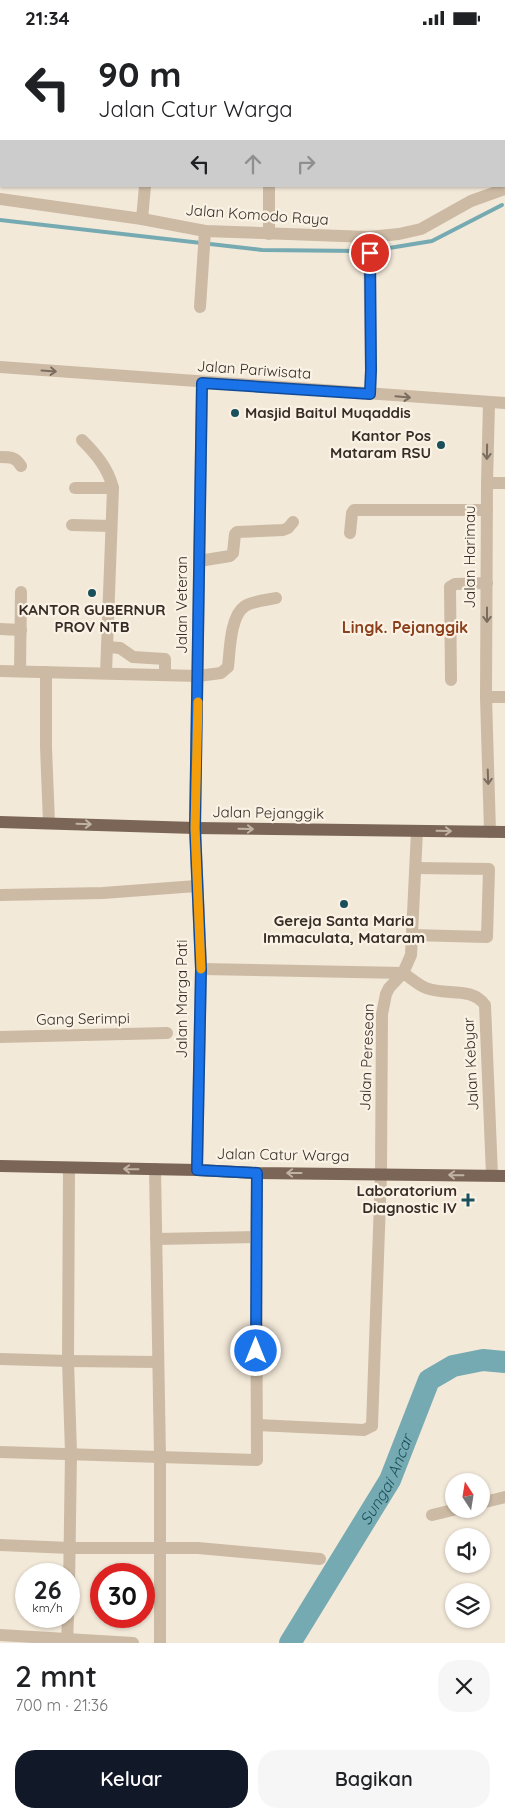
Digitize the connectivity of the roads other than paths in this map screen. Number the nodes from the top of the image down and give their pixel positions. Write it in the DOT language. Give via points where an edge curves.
graph roads {
  1 [pos="146,187"];
  2 [pos="269,187"];
  3 [pos="505,191"];
  4 [pos="0,199"];
  5 [pos="142,219"];
  6 [pos="269,234"];
  7 [pos="369,239"];
  8 [pos="204,240"];
  9 [pos="200,307"];
  10 [pos="0,367"];
  11 [pos="202,383"];
  12 [pos="370,394"];
  13 [pos="489,403"];
  14 [pos="505,403"];
  15 [pos="82,440"];
  16 [pos="0,457"];
  17 [pos="21,466"];
  18 [pos="487,483"];
  19 [pos="505,483"];
  20 [pos="75,488"];
  21 [pos="113,488"];
  22 [pos="487,509"];
  23 [pos="293,522"];
  24 [pos="72,525"];
  25 [pos="111,526"];
  26 [pos="350,533"];
  27 [pos="199,561"];
  28 [pos="487,583"];
  29 [pos="22,592"];
  30 [pos="276,598"];
  31 [pos="0,629"];
  32 [pos="21,630"];
  33 [pos="107,647"];
  34 [pos="0,671"];
  35 [pos="20,671"];
  36 [pos="46,672"];
  37 [pos="106,673"];
  38 [pos="165,675"];
  39 [pos="198,676"];
  40 [pos="451,680"];
  41 [pos="486,697"];
  42 [pos="505,697"];
  43 [pos="0,822"];
  44 [pos="50,823"];
  45 [pos="195,828"];
  46 [pos="417,831"];
  47 [pos="490,831"];
  48 [pos="505,831"];
  49 [pos="416,868"];
  50 [pos="196,886"];
  51 [pos="0,895"];
  52 [pos="412,935"];
  53 [pos="201,969"];
  54 [pos="403,973"];
  55 [pos="167,1033"];
  56 [pos="0,1037"];
  57 [pos="0,1166"];
  58 [pos="68,1168"];
  59 [pos="155,1169"];
  60 [pos="197,1170"];
  61 [pos="257,1173"];
  62 [pos="381,1173"];
  63 [pos="499,1176"];
  64 [pos="256,1237"];
  65 [pos="156,1239"];
  66 [pos="0,1359"];
  67 [pos="68,1361"];
  68 [pos="158,1362"];
  69 [pos="257,1425"];
  70 [pos="0,1452"];
  71 [pos="71,1453"];
  72 [pos="160,1457"];
  73 [pos="505,1497"];
  74 [pos="490,1501"];
  75 [pos="445,1512"];
  76 [pos="432,1515"];
  77 [pos="0,1545"];
  78 [pos="160,1547"];
  79 [pos="70,1548"];
  80 [pos="320,1559"];
  81 [pos="70,1563"];
  82 [pos="68,1628"];
  83 [pos="0,1635"];
  84 [pos="67,1641"];
  85 [pos="133,1643"];
  86 [pos="160,1643"];
  1 -- 5 [label="street"];
  2 -- 6 [label="street"];
  3 -- 7 [label="street, Jalan Komodo Raya" via="471,201 421,229"];
  4 -- 5 [label="street, Jalan Komodo Raya"];
  5 -- 8 [label="street, Jalan Komodo Raya"];
  6 -- 7 [label="street, Jalan Komodo Raya"];
  6 -- 8 [label="street, Jalan Komodo Raya"];
  7 -- 12 [label="street"];
  8 -- 9 [label="street"];
  10 -- 11 [label="street, Jalan Pariwisata, one-way"];
  11 -- 12 [label="street, Jalan Pariwisata"];
  11 -- 27 [label="street, Jalan Veteran"];
  12 -- 13 [label="street, Jalan Pariwisata, one-way"];
  13 -- 14 [label="street, Jalan Pariwisata"];
  13 -- 18 [label="street, Jalan Harimau, one-way"];
  15 -- 21 [label="street" via="102,463"];
  16 -- 17 [label="street" via="12,457"];
  18 -- 19 [label="street"];
  18 -- 22 [label="street, Jalan Harimau"];
  20 -- 21 [label="street"];
  21 -- 25 [label="street"];
  22 -- 26 [label="street" via="354,510"];
  22 -- 28 [label="street, Jalan Harimau"];
  23 -- 27 [label="street" via="283,530 237,532 230,556"];
  24 -- 25 [label="street"];
  25 -- 33 [label="street"];
  27 -- 39 [label="street, Jalan Veteran"];
  28 -- 40 [label="street" via="450,587"];
  28 -- 41 [label="street, Jalan Harimau, one-way"];
  29 -- 32 [label="street"];
  30 -- 39 [label="street" via="246,605 237,614 228,667 220,673"];
  31 -- 32 [label="street"];
  32 -- 35 [label="street"];
  33 -- 37 [label="street"];
  33 -- 38 [label="street" via="120,647 133,657 165,659"];
  34 -- 35 [label="street"];
  35 -- 36 [label="street"];
  36 -- 37 [label="street"];
  36 -- 44 [label="street"];
  37 -- 38 [label="street"];
  38 -- 39 [label="street"];
  39 -- 45 [label="street, Jalan Veteran"];
  41 -- 42 [label="street"];
  41 -- 47 [label="street, Jalan Harimau, one-way"];
  43 -- 44 [label="main road, Jalan Pejanggik"];
  44 -- 45 [label="main road, Jalan Pejanggik, one-way"];
  45 -- 46 [label="main road, Jalan Pejanggik, one-way"];
  45 -- 50 [label="street, Jalan Marga Pati"];
  46 -- 47 [label="main road, Jalan Pejanggik, one-way"];
  46 -- 49 [label="street, Jalan Peresean"];
  47 -- 48 [label="main road, Jalan Pejanggik"];
  49 -- 52 [label="street, Jalan Peresean"];
  49 -- 52 [label="street" via="489,869 487,937"];
  50 -- 51 [label="street" via="103,893"];
  50 -- 53 [label="street, Jalan Marga Pati"];
  52 -- 54 [label="street, Jalan Peresean" via="411,955"];
  53 -- 54 [label="street"];
  53 -- 60 [label="street, Jalan Marga Pati"];
  54 -- 62 [label="street, Jalan Peresean" via="389,988 382,1014"];
  54 -- 63 [label="street, Jalan Kebyar" via="428,989 473,994 485,1005"];
  55 -- 56 [label="street, Gang Serimpi"];
  57 -- 58 [label="main road, Jalan Catur Warga"];
  59 -- 58 [label="main road, Jalan Catur Warga, one-way"];
  58 -- 67 [label="street"];
  59 -- 60 [label="main road, Jalan Catur Warga"];
  59 -- 65 [label="street"];
  60 -- 61 [label="main road, Jalan Catur Warga"];
  62 -- 61 [label="main road, Jalan Catur Warga, one-way"];
  61 -- 64 [label="street"];
  63 -- 62 [label="main road, Jalan Catur Warga, one-way"];
  62 -- 69 [label="street, Jalan Peresean" via="372,1426 364,1430"];
  64 -- 65 [label="street"];
  64 -- 69 [label="street"];
  65 -- 68 [label="street"];
  66 -- 67 [label="street"];
  67 -- 68 [label="street"];
  67 -- 71 [label="street"];
  68 -- 72 [label="street"];
  69 -- 72 [label="street" via="257,1460"];
  70 -- 71 [label="street"];
  71 -- 72 [label="street"];
  71 -- 79 [label="street"];
  72 -- 78 [label="street"];
  73 -- 74 [label="street"];
  75 -- 76 [label="street"];
  77 -- 79 [label="street"];
  78 -- 79 [label="street"];
  78 -- 80 [label="street"];
  78 -- 86 [label="street"];
  79 -- 81 [label="street"];
  82 -- 84 [label="street"];
  83 -- 84 [label="street"];
  84 -- 85 [label="street"];
}
